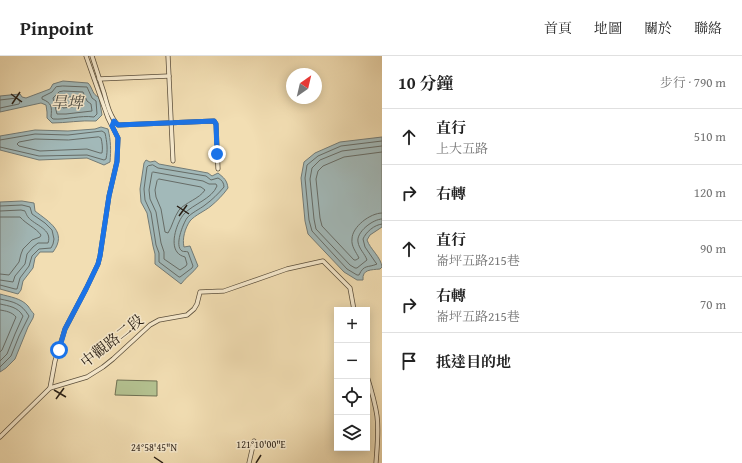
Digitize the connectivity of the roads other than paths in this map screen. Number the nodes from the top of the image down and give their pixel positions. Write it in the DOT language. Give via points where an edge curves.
graph roads {
  1 [pos="86,56"];
  2 [pos="92,56"];
  3 [pos="168,56"];
  4 [pos="169,76"];
  5 [pos="99,79"];
  6 [pos="114,121"];
  7 [pos="171,124"];
  8 [pos="112,126"];
  9 [pos="173,162"];
  10 [pos="218,169"];
  11 [pos="353,307"];
  12 [pos="368,379"];
  13 [pos="50,388"];
  14 [pos="0,437"];
  15 [pos="254,440"];
  16 [pos="249,463"];
  17 [pos="376,463"];
  1 -- 8 [label="street"];
  2 -- 5 [label="street"];
  3 -- 4 [label="street"];
  4 -- 5 [label="street"];
  4 -- 7 [label="street"];
  5 -- 6 [label="street"];
  6 -- 7 [label="street" via="118,125"];
  6 -- 8 [label="street"];
  7 -- 9 [label="street"];
  7 -- 10 [label="street" via="214,121"];
  8 -- 13 [label="street" via="118,138 117,162 100,256 65,329"];
  11 -- 13 [label="street, 中觀路二段" via="350,288 323,261 287,269 224,291 200,292 197,304 187,315 159,320 103,367 87,377"];
  12 -- 17 [label="street" via="377,418"];
  13 -- 14 [label="street, 中觀路二段"];
  15 -- 16 [label="street"];
}
